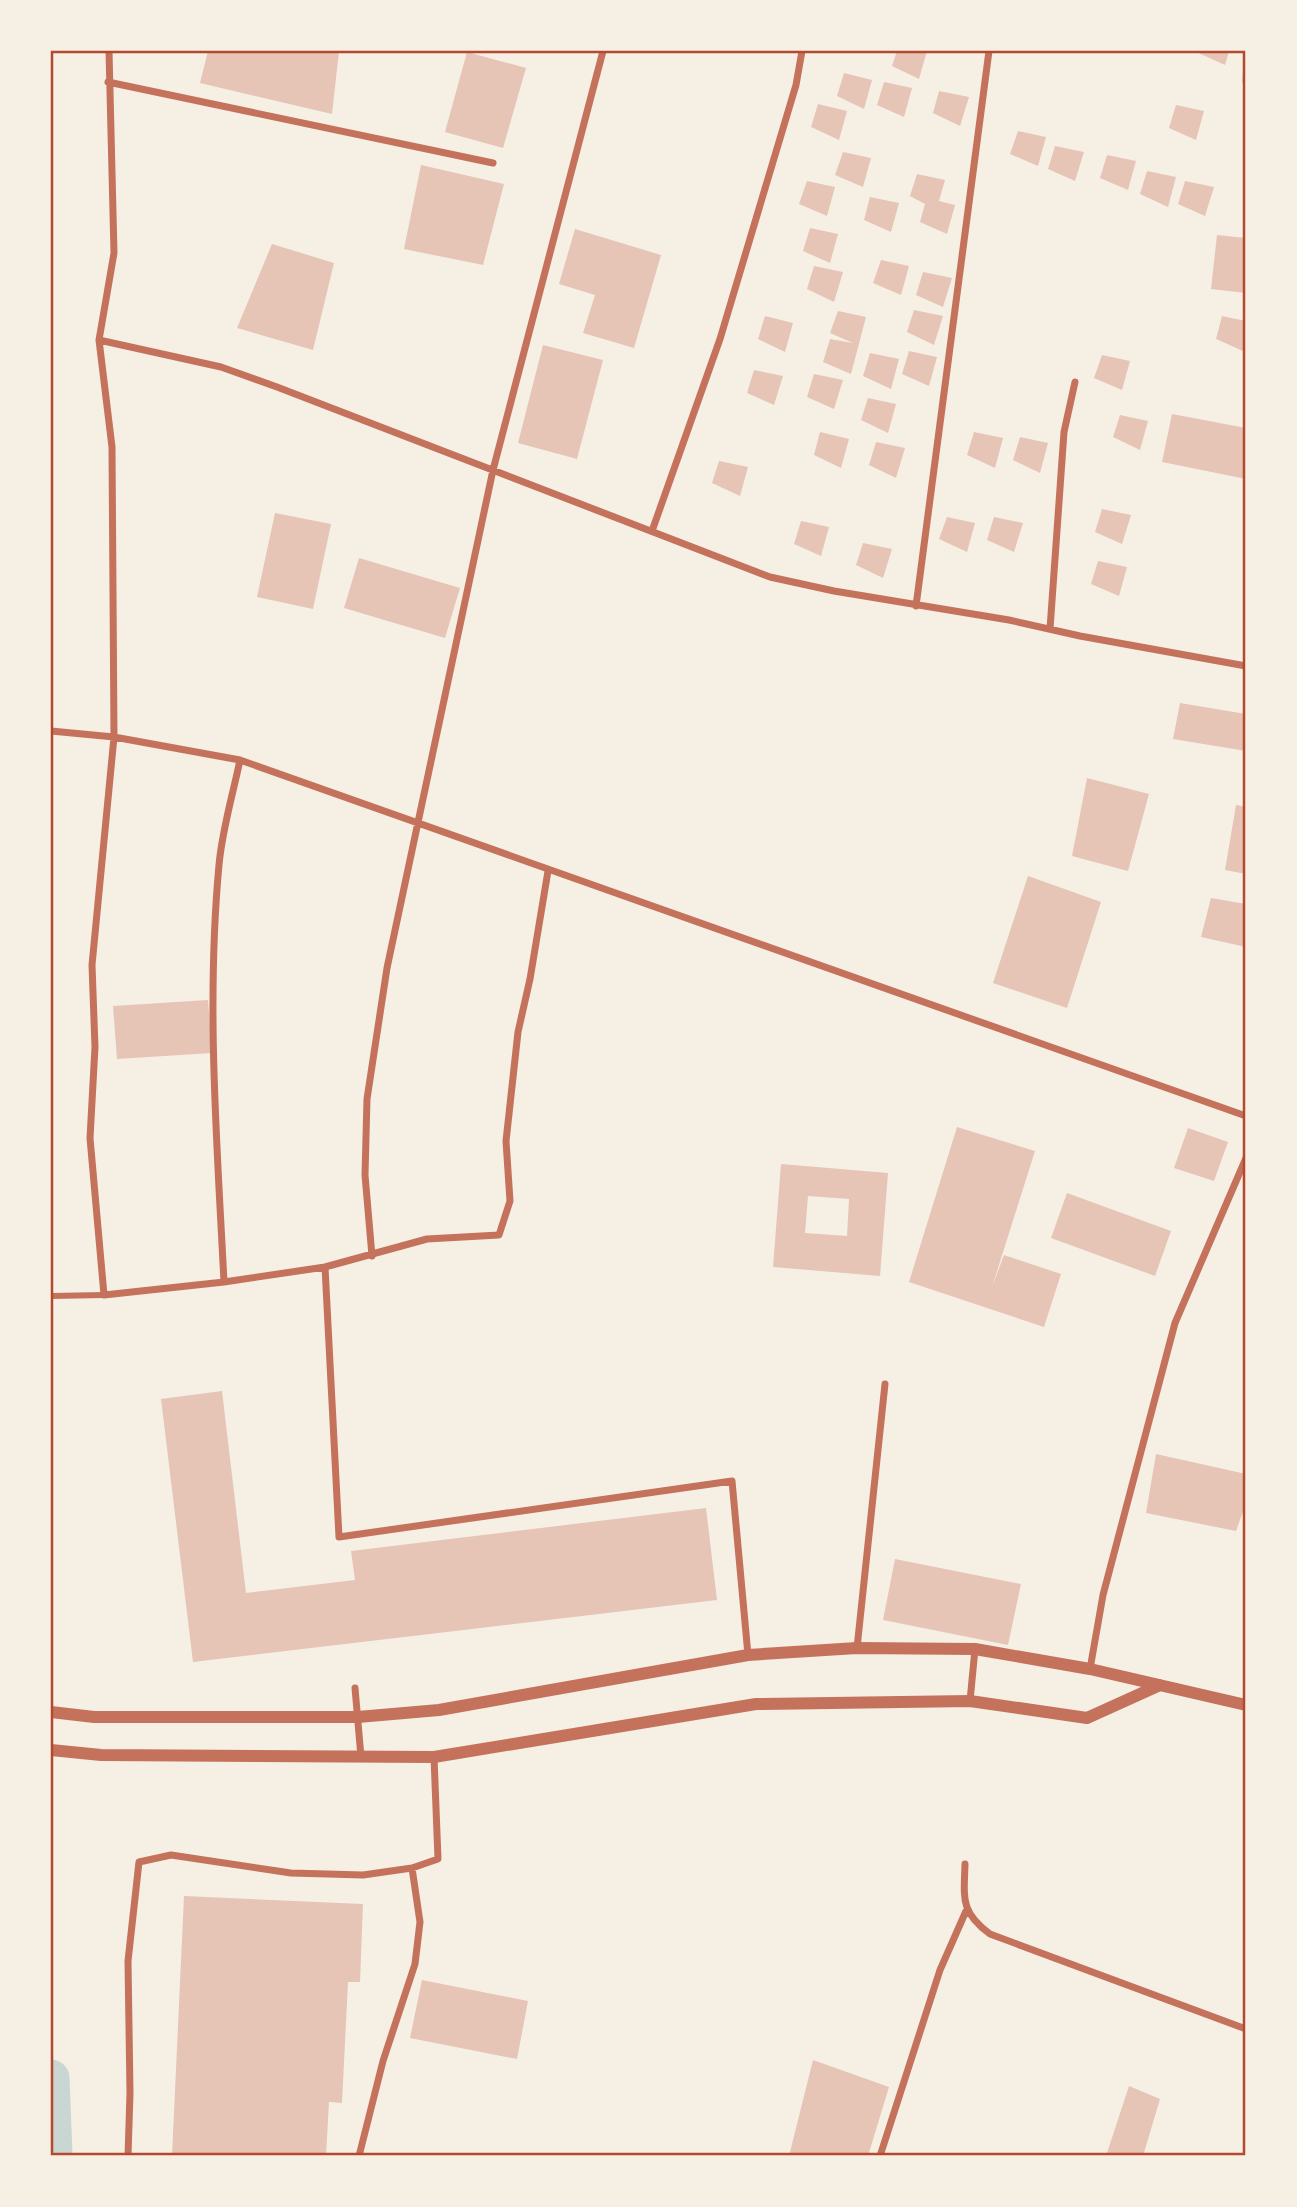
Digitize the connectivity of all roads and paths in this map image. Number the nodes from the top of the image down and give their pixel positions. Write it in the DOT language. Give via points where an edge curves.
graph roads {
  1 [pos="109,51"];
  2 [pos="603,51"];
  3 [pos="802,51"];
  4 [pos="989,51"];
  5 [pos="108,82"];
  6 [pos="494,163"];
  7 [pos="99,340"];
  8 [pos="1074,382"];
  9 [pos="493,470"];
  10 [pos="652,531"];
  11 [pos="916,606"];
  12 [pos="1049,629"];
  13 [pos="1246,666"];
  14 [pos="51,731"];
  15 [pos="114,737"];
  16 [pos="240,760"];
  17 [pos="416,821"];
  18 [pos="548,871"];
  19 [pos="1246,1116"];
  20 [pos="1246,1158"];
  21 [pos="372,1256"];
  22 [pos="325,1267"];
  23 [pos="224,1282"];
  24 [pos="103,1295"];
  25 [pos="51,1296"];
  26 [pos="885,1384"];
  27 [pos="857,1648"];
  28 [pos="975,1649"];
  29 [pos="748,1655"];
  30 [pos="1090,1669"];
  31 [pos="1160,1685"];
  32 [pos="355,1688"];
  33 [pos="970,1701"];
  34 [pos="1246,1705"];
  35 [pos="51,1712"];
  36 [pos="358,1717"];
  37 [pos="51,1750"];
  38 [pos="361,1757"];
  39 [pos="434,1757"];
  40 [pos="965,1864"];
  41 [pos="412,1868"];
  42 [pos="967,1912"];
  43 [pos="1246,2029"];
  44 [pos="128,2156"];
  45 [pos="359,2156"];
  46 [pos="880,2156"];
  1 -- 5 [label="street"];
  2 -- 9 [label="street"];
  3 -- 10 [label="street" via="796,85 720,339"];
  4 -- 11 [label="street"];
  5 -- 6 [label="street"];
  5 -- 7 [label="street" via="114,253"];
  7 -- 9 [label="street" via="221,367"];
  7 -- 15 [label="street" via="112,447"];
  8 -- 12 [label="street" via="1064,432"];
  9 -- 10 [label="street"];
  9 -- 17 [label="street"];
  10 -- 11 [label="street" via="769,577"];
  11 -- 12 [label="street"];
  12 -- 13 [label="street"];
  14 -- 15 [label="street"];
  15 -- 16 [label="street"];
  15 -- 24 [label="street" via="92,965 95,1047 90,1138"];
  16 -- 17 [label="street"];
  16 -- 23 [label="street" via="219,862 211,1019"];
  17 -- 18 [label="street"];
  17 -- 21 [label="street" via="367,1099 365,1175"];
  18 -- 19 [label="street"];
  18 -- 21 [label="street" via="518,1032 506,1141 510,1201 499,1235 427,1239"];
  20 -- 30 [label="street" via="1175,1323 1103,1595"];
  21 -- 22 [label="street"];
  22 -- 23 [label="street"];
  22 -- 29 [label="street" via="339,1537 732,1480"];
  23 -- 24 [label="street"];
  24 -- 25 [label="street"];
  26 -- 27 [label="street"];
  27 -- 28 [label="street"];
  27 -- 29 [label="street"];
  28 -- 30 [label="street"];
  28 -- 33 [label="street"];
  29 -- 36 [label="street" via="439,1710"];
  30 -- 31 [label="street"];
  31 -- 33 [label="street" via="1087,1718"];
  31 -- 34 [label="street"];
  32 -- 36 [label="street"];
  33 -- 39 [label="street" via="755,1704"];
  35 -- 36 [label="street" via="94,1717"];
  36 -- 38 [label="street"];
  37 -- 38 [label="street" via="101,1755"];
  38 -- 39 [label="street"];
  39 -- 41 [label="street" via="438,1858"];
  40 -- 42 [label="street"];
  41 -- 44 [label="street" via="363,1875 291,1873 171,1855 139,1862 128,1961"];
  41 -- 45 [label="street" via="420,1922 415,1964 383,2061"];
  42 -- 43 [label="street" via="990,1934"];
  42 -- 46 [label="street" via="940,1969"];
}
